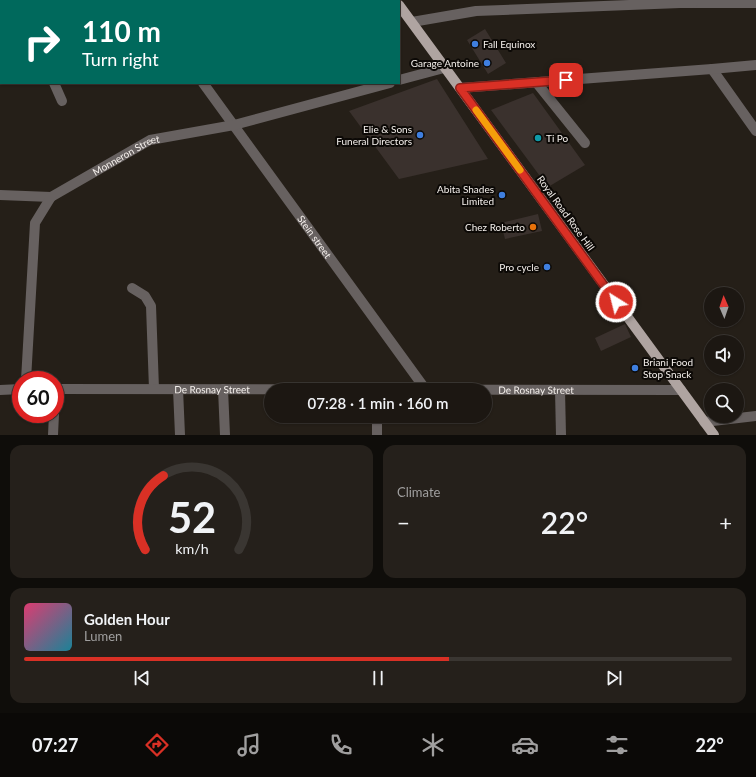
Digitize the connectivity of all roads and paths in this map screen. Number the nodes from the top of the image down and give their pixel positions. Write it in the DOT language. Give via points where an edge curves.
graph roads {
  1 [pos="693,1"];
  2 [pos="756,3"];
  3 [pos="400,6"];
  4 [pos="412,22"];
  5 [pos="756,65"];
  6 [pos="444,68"];
  7 [pos="712,69"];
  8 [pos="400,80"];
  9 [pos="536,82"];
  10 [pos="54,84"];
  11 [pos="204,84"];
  12 [pos="386,84"];
  13 [pos="460,88"];
  14 [pos="62,101"];
  15 [pos="234,125"];
  16 [pos="756,131"];
  17 [pos="585,144"];
  18 [pos="0,195"];
  19 [pos="51,197"];
  20 [pos="132,288"];
  21 [pos="27,371"];
  22 [pos="421,383"];
  23 [pos="12,389"];
  24 [pos="154,389"];
  25 [pos="178,389"];
  26 [pos="224,389"];
  27 [pos="264,389"];
  28 [pos="0,390"];
  29 [pos="64,390"];
  30 [pos="492,390"];
  31 [pos="560,390"];
  32 [pos="681,390"];
  33 [pos="756,416"];
  34 [pos="744,417"];
  35 [pos="704,422"];
  36 [pos="54,423"];
  37 [pos="377,423"];
  38 [pos="705,423"];
  39 [pos="53,435"];
  40 [pos="180,435"];
  41 [pos="225,435"];
  42 [pos="377,435"];
  43 [pos="561,435"];
  44 [pos="714,435"];
  1 -- 2 [label="street"];
  1 -- 4 [label="street" via="476,11"];
  3 -- 4 [label="main road, Royal Road Rose Hill"];
  4 -- 6 [label="main road, Royal Road Rose Hill"];
  5 -- 7 [label="street"];
  6 -- 8 [label="street"];
  6 -- 13 [label="main road, Royal Road Rose Hill"];
  7 -- 9 [label="street"];
  7 -- 16 [label="street"];
  9 -- 13 [label="street"];
  9 -- 17 [label="street"];
  10 -- 14 [label="street"];
  11 -- 15 [label="street, Stein street"];
  12 -- 15 [label="street, Monneron Street"];
  13 -- 32 [label="main road, Royal Road Rose Hill"];
  15 -- 19 [label="street, Monneron Street" via="150,140"];
  15 -- 22 [label="street, Stein street"];
  18 -- 19 [label="street"];
  19 -- 21 [label="street" via="36,223"];
  20 -- 24 [label="street" via="145,296 150,306"];
  23 -- 28 [label="street"];
  24 -- 25 [label="street, De Rosnay Street"];
  24 -- 29 [label="street, De Rosnay Street"];
  25 -- 26 [label="street, De Rosnay Street"];
  25 -- 40 [label="street"];
  26 -- 27 [label="street, De Rosnay Street"];
  26 -- 41 [label="street"];
  30 -- 31 [label="street, De Rosnay Street"];
  31 -- 32 [label="street, De Rosnay Street"];
  31 -- 43 [label="street"];
  32 -- 35 [label="main road, Royal Road Rose Hill"];
  33 -- 34 [label="street"];
  36 -- 39 [label="street"];
  37 -- 42 [label="street"];
  38 -- 44 [label="main road, Royal Road Rose Hill"];
}
